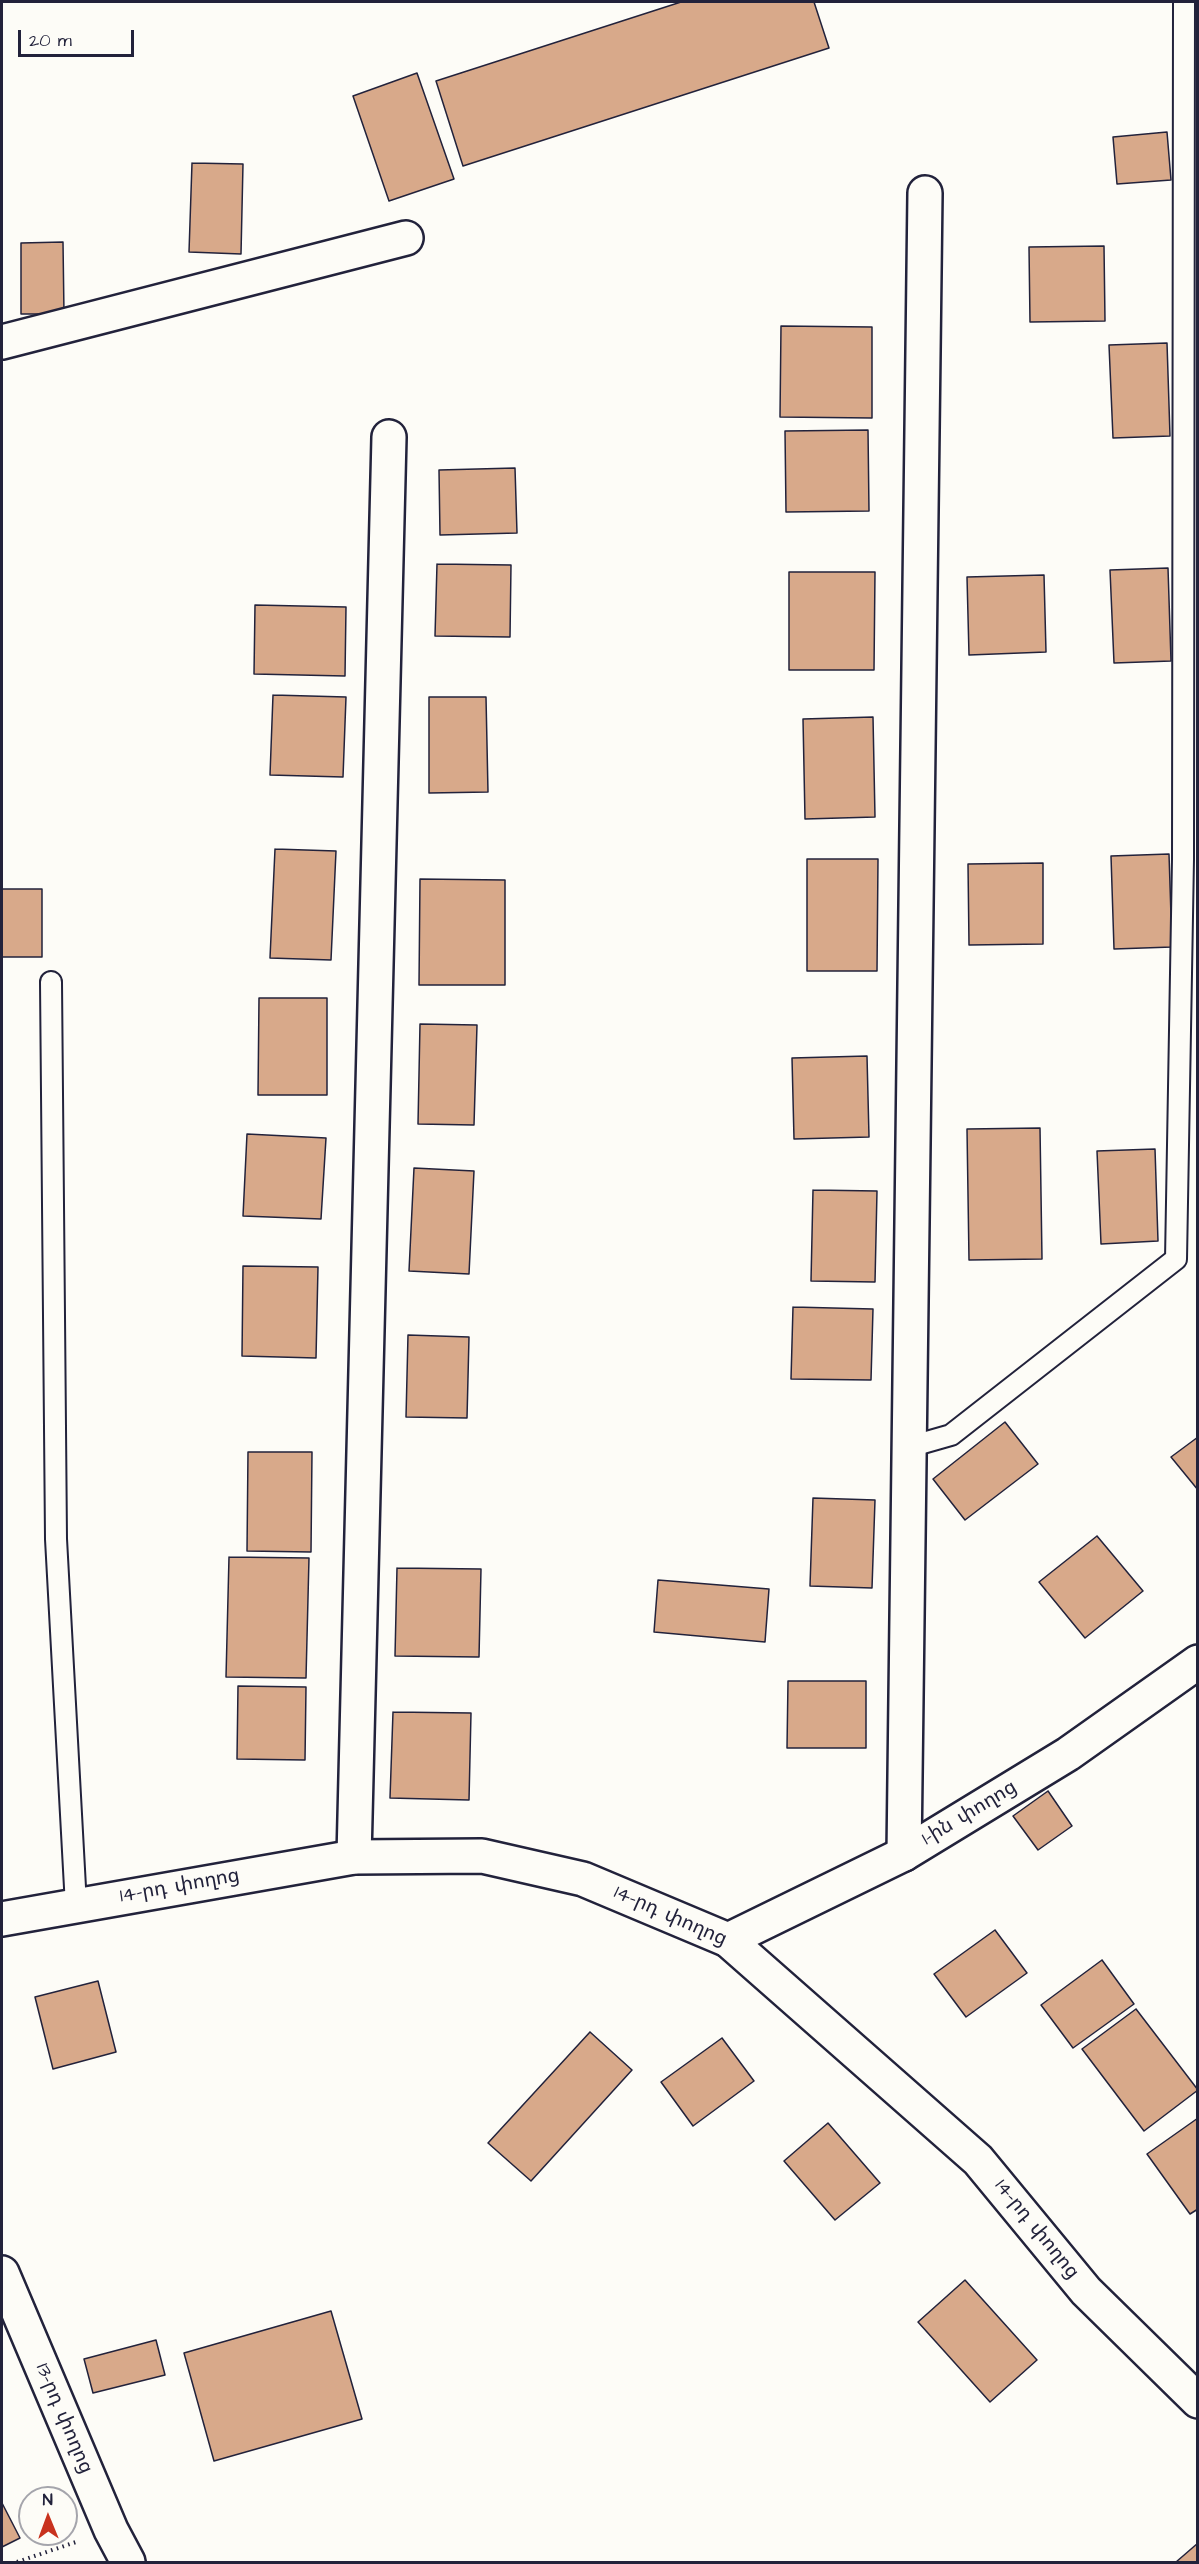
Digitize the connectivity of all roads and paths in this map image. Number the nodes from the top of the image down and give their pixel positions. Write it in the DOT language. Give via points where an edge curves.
graph roads {
  1 [pos="1184,2"];
  2 [pos="925,193"];
  3 [pos="406,238"];
  4 [pos="2,342"];
  5 [pos="389,437"];
  6 [pos="51,982"];
  7 [pos="909,1447"];
  8 [pos="1197,1662"];
  9 [pos="904,1854"];
  10 [pos="354,1857"];
  11 [pos="76,1906"];
  12 [pos="2,1919"];
  13 [pos="728,1940"];
  14 [pos="2,2273"];
  15 [pos="1197,2401"];
  16 [pos="111,2530"];
  17 [pos="17,2562"];
  18 [pos="128,2562"];
  1 -- 7 [label="lane" via="1183,859 1176,1259 951,1436"];
  2 -- 7 [label="street"];
  3 -- 4 [label="street"];
  5 -- 10 [label="street"];
  6 -- 11 [label="lane" via="56,1539"];
  7 -- 9 [label="street"];
  8 -- 9 [label="street, 1-ին փողոց" via="1068,1754"];
  9 -- 13 [label="street, 1-ին փողոց"];
  10 -- 11 [label="street, 14-րդ փողոց"];
  10 -- 13 [label="street, 14-րդ փողոց" via="482,1856 584,1879"];
  11 -- 12 [label="street, 14-րդ փողոց"];
  13 -- 15 [label="street, 14-րդ փողոց" via="978,2160 1086,2291"];
  14 -- 16 [label="street, 13-րդ փողոց"];
  16 -- 17 [label="path"];
  16 -- 18 [label="street, 13-րդ փողոց"];
}
